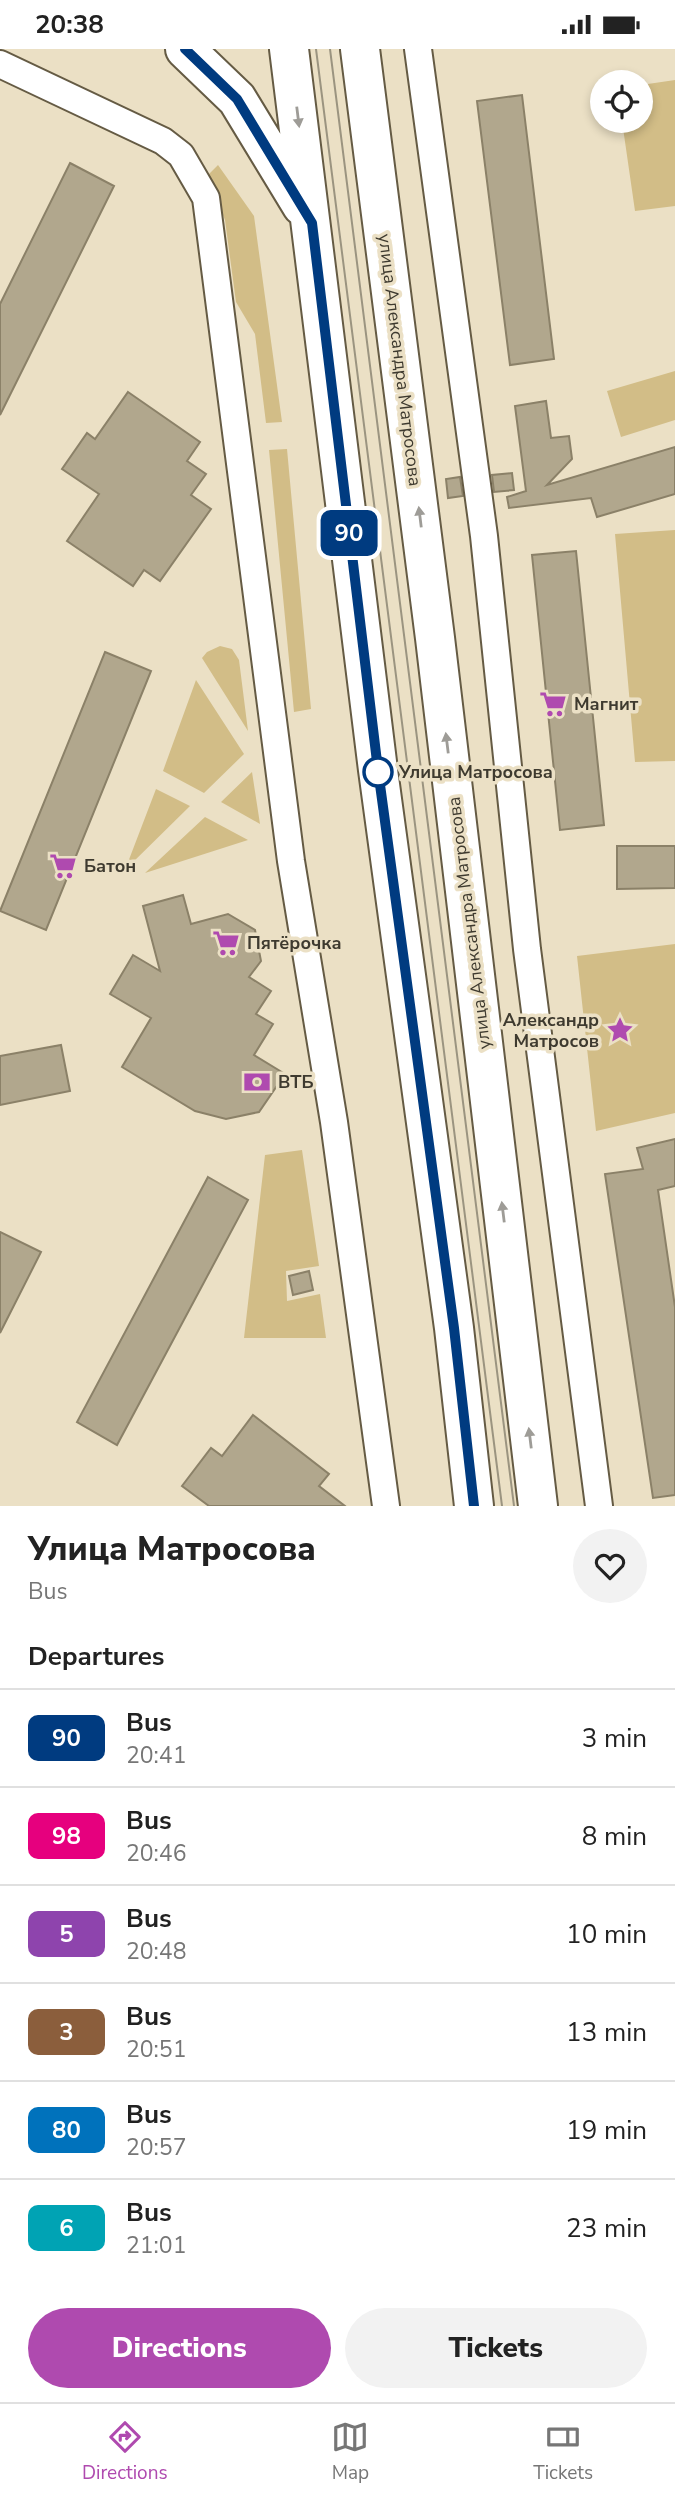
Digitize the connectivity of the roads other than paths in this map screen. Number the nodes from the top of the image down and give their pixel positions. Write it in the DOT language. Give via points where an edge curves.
graph roads {
  1 [pos="185,49"];
  2 [pos="289,49"];
  3 [pos="360,49"];
  4 [pos="383,49"];
  5 [pos="418,49"];
  6 [pos="0,64"];
  7 [pos="366,95"];
  8 [pos="312,223"];
  9 [pos="386,1506"];
  10 [pos="474,1506"];
  11 [pos="538,1506"];
  12 [pos="599,1506"];
  1 -- 8 [label="highway" via="237,99"];
  2 -- 8 [label="highway, one-way"];
  3 -- 7 [label="highway, улица Александра Матросова"];
  4 -- 7 [label="highway"];
  5 -- 12 [label="street" via="484,536 527,949"];
  6 -- 9 [label="street" via="163,141 181,155 206,198 291,861 334,1122"];
  11 -- 7 [label="highway, улица Александра Матросова, one-way"];
  8 -- 10 [label="highway"];
}
